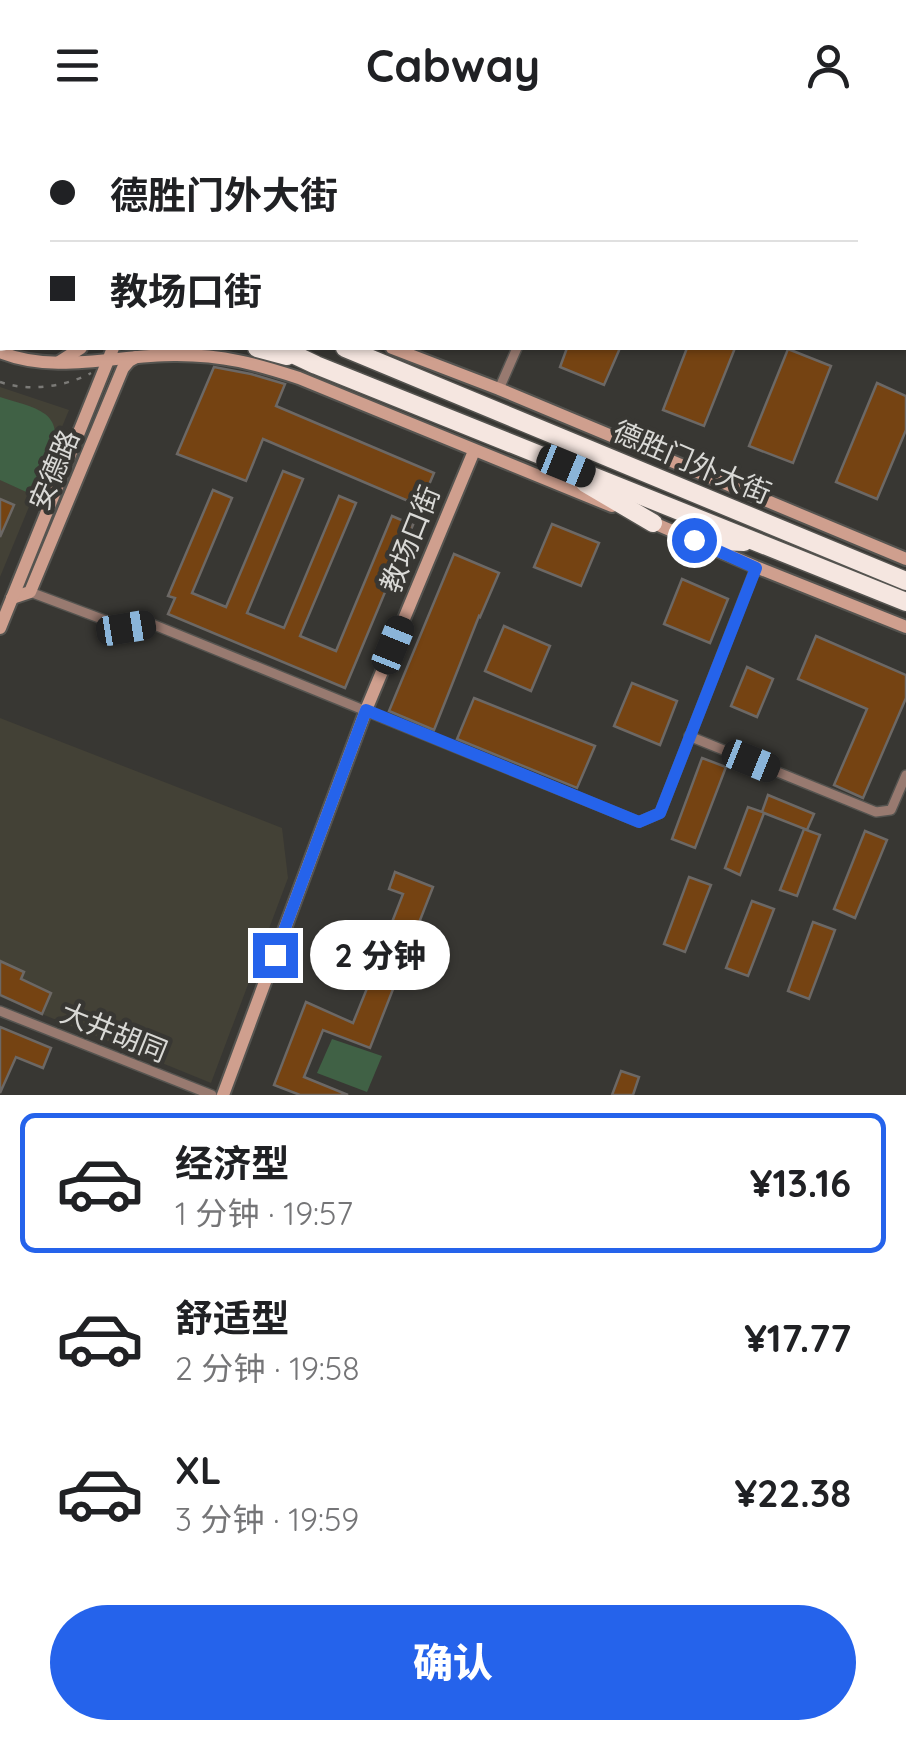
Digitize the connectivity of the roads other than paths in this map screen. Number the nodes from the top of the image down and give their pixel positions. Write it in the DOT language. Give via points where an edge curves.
graph roads {
  1 [pos="78,350"];
  2 [pos="264,350"];
  3 [pos="284,350"];
  4 [pos="350,350"];
  5 [pos="397,350"];
  6 [pos="516,350"];
  7 [pos="176,351"];
  8 [pos="0,352"];
  9 [pos="111,353"];
  10 [pos="138,356"];
  11 [pos="57,364"];
  12 [pos="316,365"];
  13 [pos="499,389"];
  14 [pos="474,451"];
  15 [pos="533,453"];
  16 [pos="652,522"];
  17 [pos="694,540"];
  18 [pos="760,542"];
  19 [pos="906,559"];
  20 [pos="756,568"];
  21 [pos="906,581"];
  22 [pos="30,592"];
  23 [pos="12,598"];
  24 [pos="906,602"];
  25 [pos="906,627"];
  26 [pos="0,628"];
  27 [pos="366,710"];
  28 [pos="689,736"];
  29 [pos="906,776"];
  30 [pos="0,1010"];
  31 [pos="212,1095"];
  32 [pos="222,1095"];
  1 -- 11 [label="street"];
  2 -- 12 [label="highway"];
  3 -- 12 [label="highway"];
  4 -- 21 [label="highway, 德胜门外大街"];
  5 -- 13 [label="street, 德胜门外大街"];
  6 -- 13 [label="street"];
  7 -- 10 [label="street"];
  7 -- 14 [label="street" via="246,361 299,378"];
  8 -- 11 [label="street"];
  9 -- 10 [label="street"];
  9 -- 11 [label="street"];
  9 -- 23 [label="street, 安德路"];
  10 -- 22 [label="street, 安德路" via="123,368"];
  12 -- 15 [label="highway, 德胜门外大街"];
  13 -- 19 [label="street, 德胜门外大街"];
  14 -- 16 [label="street"];
  14 -- 27 [label="street, 教场口街"];
  15 -- 16 [label="highway"];
  15 -- 18 [label="highway, 德胜门外大街"];
  16 -- 17 [label="street"];
  17 -- 18 [label="highway"];
  17 -- 20 [label="street"];
  18 -- 24 [label="highway, 德胜门外大街"];
  20 -- 25 [label="street"];
  20 -- 28 [label="street"];
  22 -- 23 [label="street"];
  22 -- 27 [label="street" via="126,628 152,624"];
  23 -- 26 [label="street, 安德路"];
  27 -- 28 [label="street" via="639,822 660,813"];
  27 -- 32 [label="street, 教场口街"];
  28 -- 29 [label="street" via="876,812 891,810"];
  30 -- 31 [label="street, 大井胡同"];
}
